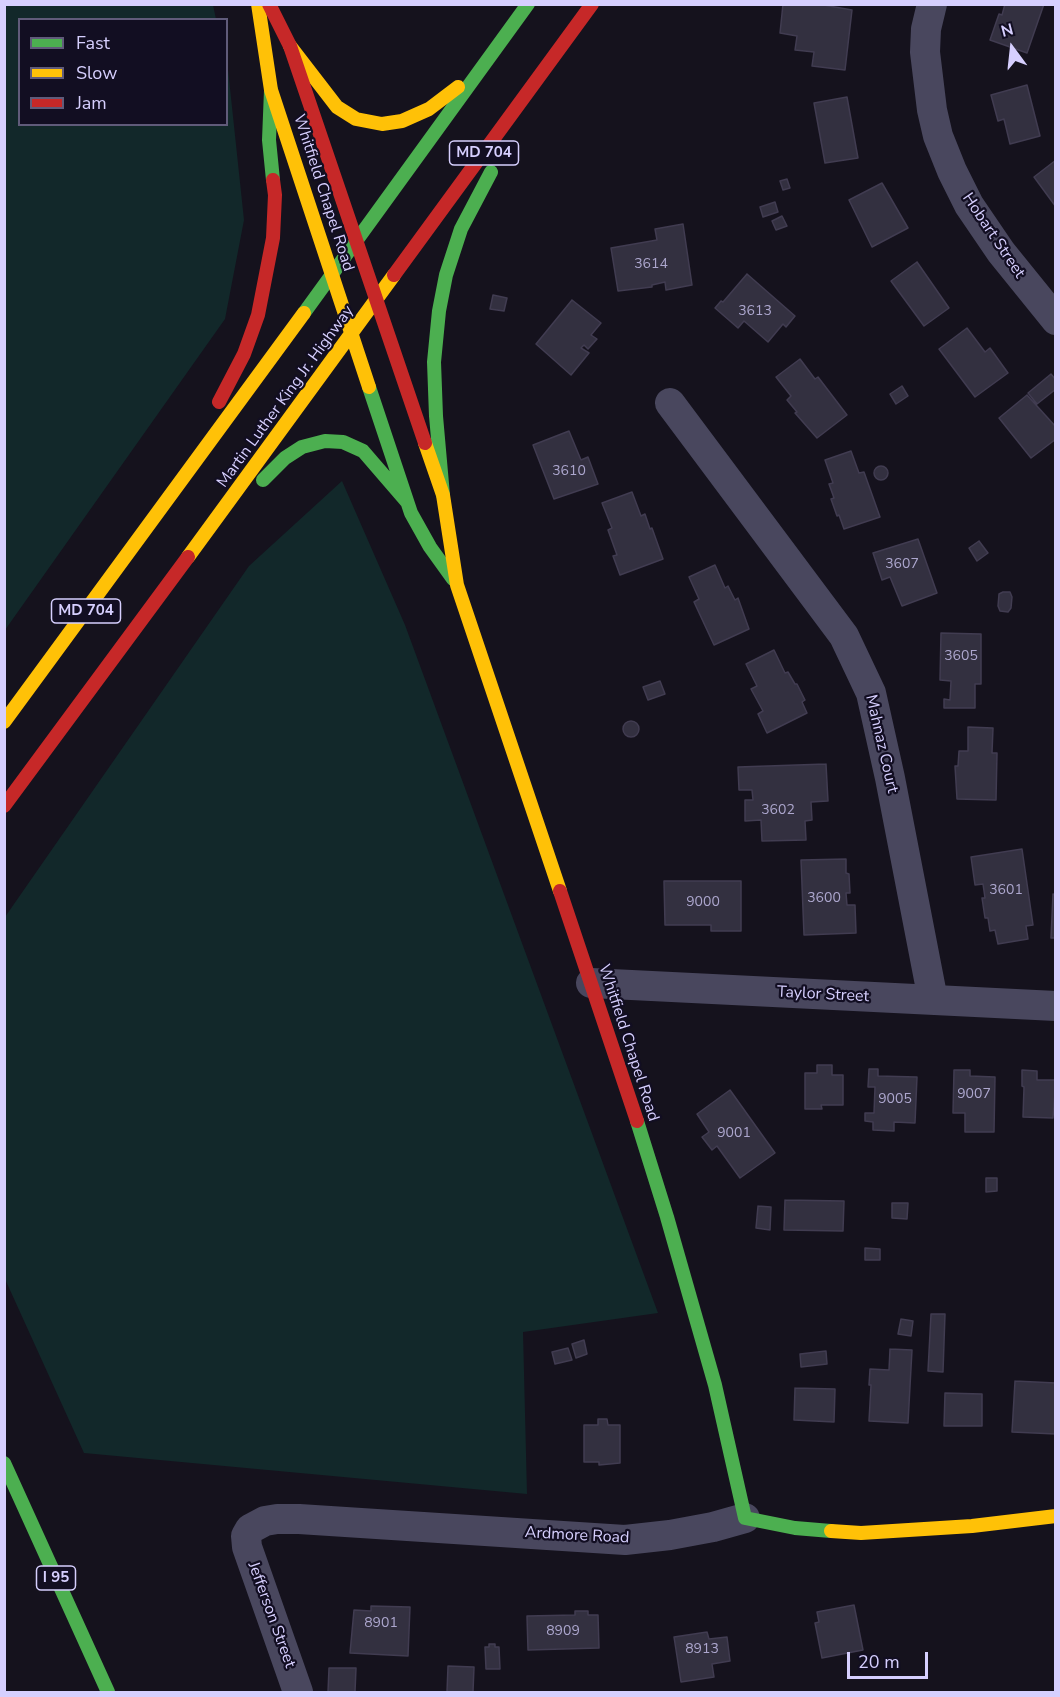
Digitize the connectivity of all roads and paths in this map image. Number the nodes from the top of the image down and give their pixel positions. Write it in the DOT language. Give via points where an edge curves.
graph roads {
  1 [pos="258,4"];
  2 [pos="269,4"];
  3 [pos="528,4"];
  4 [pos="592,4"];
  5 [pos="932,4"];
  6 [pos="290,46"];
  7 [pos="479,71"];
  8 [pos="540,76"];
  9 [pos="271,90"];
  10 [pos="357,242"];
  11 [pos="333,276"];
  12 [pos="377,301"];
  13 [pos="1055,319"];
  14 [pos="351,335"];
  15 [pos="670,403"];
  16 [pos="443,495"];
  17 [pos="167,499"];
  18 [pos="407,502"];
  19 [pos="205,536"];
  20 [pos="457,585"];
  21 [pos="4,722"];
  22 [pos="4,806"];
  23 [pos="591,983"];
  24 [pos="933,1000"];
  25 [pos="1056,1006"];
  26 [pos="4,1463"];
  27 [pos="1056,1516"];
  28 [pos="745,1518"];
  29 [pos="246,1536"];
  30 [pos="108,1692"];
  31 [pos="298,1692"];
  1 -- 9 [label="main road, Whitfield Chapel Road"];
  2 -- 6 [label="main road, Whitfield Chapel Road"];
  3 -- 7 [label="main road, Martin Luther King Jr. Highway / MD 704"];
  4 -- 8 [label="main road, Martin Luther King Jr. Highway / MD 704"];
  5 -- 13 [label="street, Hobart Street" via="925,52 938,136 969,205"];
  6 -- 7 [label="main road" via="337,107 356,119 382,124 402,121 429,109"];
  6 -- 10 [label="main road, Whitfield Chapel Road"];
  7 -- 10 [label="main road, Martin Luther King Jr. Highway / MD 704"];
  8 -- 12 [label="main road, Martin Luther King Jr. Highway / MD 704"];
  8 -- 16 [label="main road" via="461,229 446,275 434,362"];
  9 -- 11 [label="main road, Whitfield Chapel Road"];
  9 -- 17 [label="main road" via="273,238 258,315 244,354"];
  10 -- 11 [label="main road, Martin Luther King Jr. Highway / MD 704"];
  10 -- 12 [label="main road, Whitfield Chapel Road"];
  11 -- 14 [label="main road, Whitfield Chapel Road"];
  11 -- 17 [label="main road, Martin Luther King Jr. Highway / MD 704"];
  12 -- 14 [label="main road, Martin Luther King Jr. Highway / MD 704"];
  12 -- 16 [label="main road, Whitfield Chapel Road"];
  14 -- 18 [label="main road, Whitfield Chapel Road"];
  14 -- 19 [label="main road, Martin Luther King Jr. Highway / MD 704"];
  15 -- 24 [label="street, Mahnaz Court" via="844,636 871,693"];
  16 -- 20 [label="main road, Whitfield Chapel Road"];
  17 -- 21 [label="main road, Martin Luther King Jr. Highway / MD 704"];
  18 -- 19 [label="main road" via="363,451 343,442 325,441 302,447 285,458"];
  18 -- 20 [label="main road, Whitfield Chapel Road" via="430,547"];
  19 -- 22 [label="main road, Martin Luther King Jr. Highway / MD 704"];
  20 -- 23 [label="main road, Whitfield Chapel Road"];
  23 -- 24 [label="street, Taylor Street"];
  23 -- 28 [label="main road, Whitfield Chapel Road" via="667,1217 715,1385"];
  24 -- 25 [label="street, Taylor Street"];
  26 -- 30 [label="main road, I 95"];
  27 -- 28 [label="main road, Ardmore Road" via="861,1533 795,1528"];
  28 -- 29 [label="street, Ardmore Road" via="670,1535 625,1540 300,1519 265,1521 250,1529"];
  29 -- 31 [label="street, Jefferson Street"];
}
